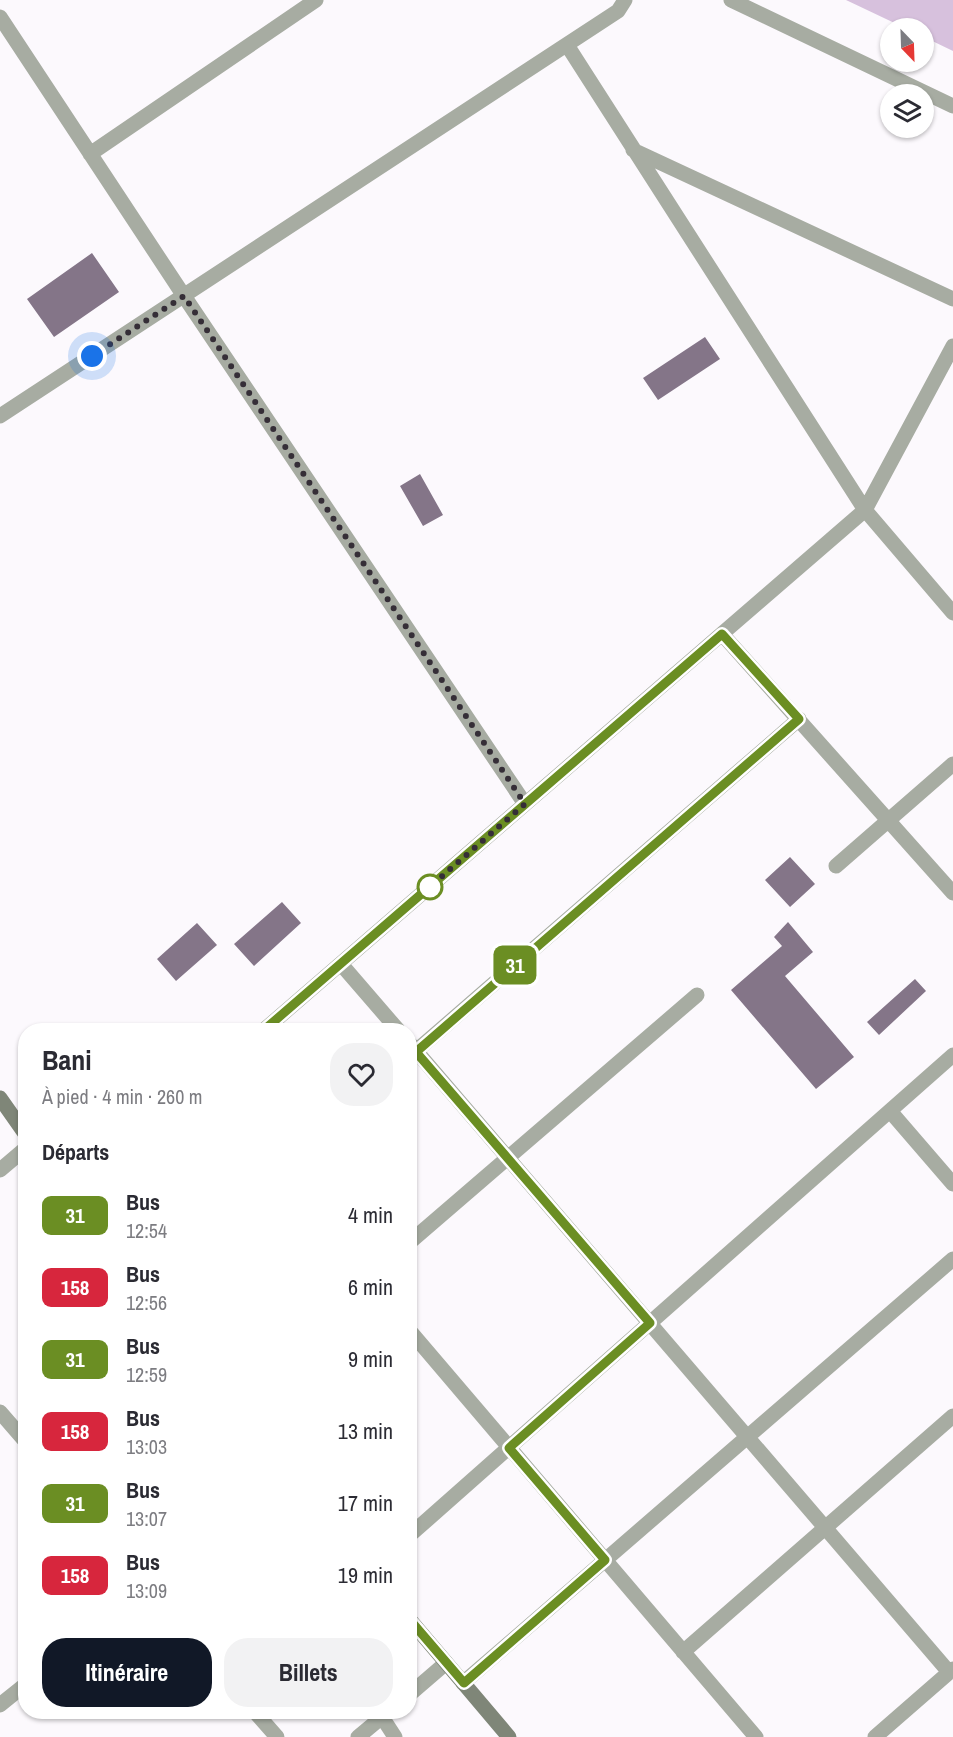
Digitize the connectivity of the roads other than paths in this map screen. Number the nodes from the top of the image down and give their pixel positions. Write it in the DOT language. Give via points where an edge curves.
graph roads {
  1 [pos="316,0"];
  2 [pos="625,0"];
  3 [pos="731,0"];
  4 [pos="0,17"];
  5 [pos="567,45"];
  6 [pos="953,106"];
  7 [pos="633,150"];
  8 [pos="90,154"];
  9 [pos="184,296"];
  10 [pos="953,299"];
  11 [pos="953,346"];
  12 [pos="0,416"];
  13 [pos="865,510"];
  14 [pos="953,613"];
  15 [pos="722,634"];
  16 [pos="799,719"];
  17 [pos="953,764"];
  18 [pos="525,804"];
  19 [pos="888,820"];
  20 [pos="836,866"];
  21 [pos="953,893"];
  22 [pos="341,964"];
  23 [pos="697,995"];
  24 [pos="272,1023"];
  25 [pos="392,1023"];
  26 [pos="417,1045"];
  27 [pos="417,1053"];
  28 [pos="953,1056"];
  29 [pos="0,1098"];
  30 [pos="890,1111"];
  31 [pos="18,1124"];
  32 [pos="18,1155"];
  33 [pos="507,1158"];
  34 [pos="0,1170"];
  35 [pos="953,1184"];
  36 [pos="417,1236"];
  37 [pos="953,1259"];
  38 [pos="650,1323"];
  39 [pos="417,1339"];
  40 [pos="0,1412"];
  41 [pos="953,1416"];
  42 [pos="18,1433"];
  43 [pos="748,1437"];
  44 [pos="509,1448"];
  45 [pos="825,1528"];
  46 [pos="417,1530"];
  47 [pos="605,1560"];
  48 [pos="417,1628"];
  49 [pos="683,1652"];
  50 [pos="446,1663"];
  51 [pos="951,1670"];
  52 [pos="464,1683"];
  53 [pos="417,1688"];
  54 [pos="18,1690"];
  55 [pos="0,1705"];
  56 [pos="261,1719"];
  57 [pos="379,1719"];
  58 [pos="387,1719"];
  59 [pos="277,1737"];
  60 [pos="358,1737"];
  61 [pos="395,1737"];
  62 [pos="509,1737"];
  63 [pos="756,1737"];
  64 [pos="875,1737"];
  1 -- 8 [label="street"];
  2 -- 5 [label="street" via="618,11"];
  3 -- 6 [label="street"];
  4 -- 8 [label="street"];
  5 -- 7 [label="street"];
  5 -- 9 [label="street"];
  7 -- 10 [label="street"];
  7 -- 13 [label="street"];
  8 -- 9 [label="street"];
  9 -- 12 [label="street"];
  9 -- 18 [label="street"];
  11 -- 13 [label="street"];
  13 -- 14 [label="street"];
  13 -- 15 [label="street"];
  15 -- 16 [label="street"];
  15 -- 18 [label="street"];
  16 -- 19 [label="street"];
  16 -- 26 [label="street"];
  17 -- 19 [label="street"];
  18 -- 22 [label="street"];
  19 -- 20 [label="street"];
  19 -- 21 [label="street"];
  22 -- 24 [label="street"];
  22 -- 25 [label="street"];
  23 -- 33 [label="street"];
  27 -- 33 [label="street"];
  28 -- 30 [label="street"];
  29 -- 31 [label="main road"];
  30 -- 35 [label="street"];
  30 -- 38 [label="street"];
  32 -- 34 [label="street"];
  33 -- 36 [label="street"];
  33 -- 38 [label="street"];
  37 -- 43 [label="street"];
  38 -- 43 [label="street"];
  38 -- 44 [label="street"];
  39 -- 44 [label="street"];
  40 -- 42 [label="street"];
  41 -- 45 [label="street"];
  43 -- 45 [label="street"];
  43 -- 47 [label="street"];
  44 -- 46 [label="street"];
  44 -- 47 [label="street"];
  45 -- 49 [label="street"];
  45 -- 51 [label="street"];
  47 -- 49 [label="street"];
  47 -- 52 [label="street"];
  48 -- 50 [label="main road"];
  49 -- 63 [label="street"];
  50 -- 52 [label="main road"];
  50 -- 53 [label="street"];
  51 -- 64 [label="street"];
  52 -- 62 [label="main road"];
  54 -- 55 [label="street"];
  56 -- 59 [label="street"];
  57 -- 60 [label="street"];
  58 -- 61 [label="street"];
}
